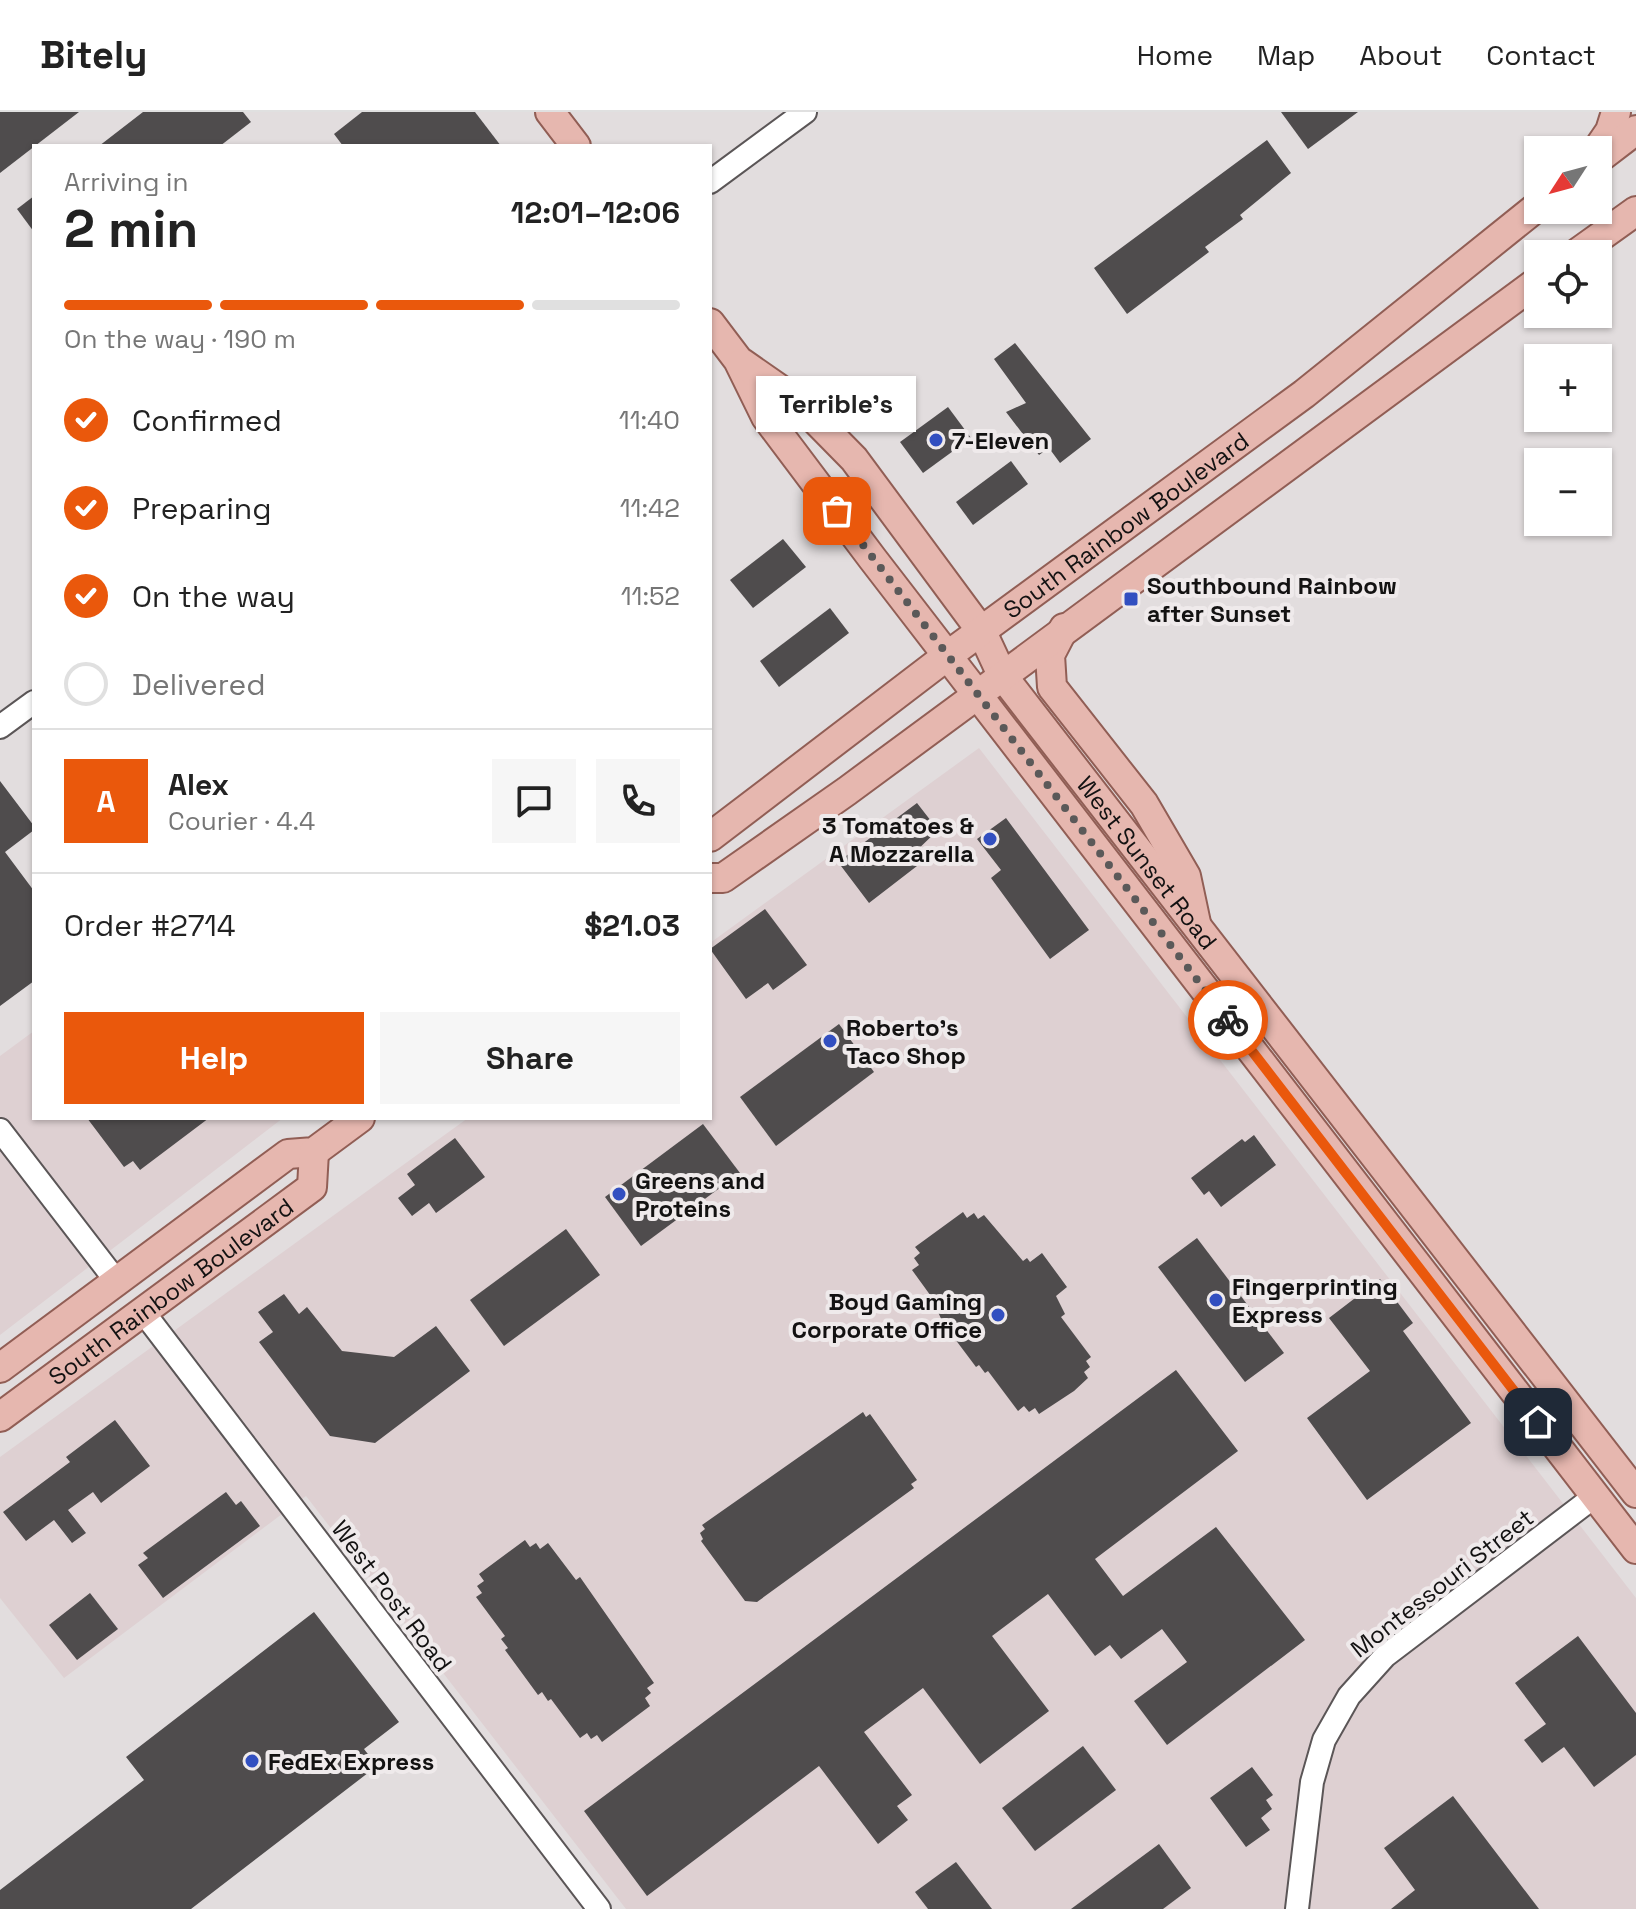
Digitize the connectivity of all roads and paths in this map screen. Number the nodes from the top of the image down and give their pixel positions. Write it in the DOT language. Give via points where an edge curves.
graph roads {
  1 [pos="550,112"];
  2 [pos="805,112"];
  3 [pos="1616,112"];
  4 [pos="1636,130"];
  5 [pos="1607,136"];
  6 [pos="574,144"];
  7 [pos="1612,148"];
  8 [pos="712,181"];
  9 [pos="1636,211"];
  10 [pos="1524,217"];
  11 [pos="1636,229"];
  12 [pos="1596,240"];
  13 [pos="1612,245"];
  14 [pos="1524,291"];
  15 [pos="1524,305"];
  16 [pos="712,326"];
  17 [pos="1462,335"];
  18 [pos="738,360"];
  19 [pos="1065,627"];
  20 [pos="982,632"];
  21 [pos="947,656"];
  22 [pos="1002,675"];
  23 [pos="976,695"];
  24 [pos="32,703"];
  25 [pos="0,727"];
  26 [pos="712,835"];
  27 [pos="712,878"];
  28 [pos="1198,929"];
  29 [pos="1172,947"];
  30 [pos="357,1120"];
  31 [pos="0,1130"];
  32 [pos="314,1152"];
  33 [pos="1395,1181"];
  34 [pos="1368,1201"];
  35 [pos="164,1246"];
  36 [pos="117,1282"];
  37 [pos="144,1313"];
  38 [pos="93,1350"];
  39 [pos="0,1368"];
  40 [pos="0,1417"];
  41 [pos="1636,1493"];
  42 [pos="1595,1496"];
  43 [pos="1636,1549"];
  44 [pos="599,1909"];
  45 [pos="1297,1909"];
  1 -- 6 [label="main road"];
  2 -- 8 [label="street"];
  3 -- 5 [label="main road"];
  4 -- 7 [label="main road"];
  9 -- 12 [label="main road"];
  10 -- 20 [label="main road, South Rainbow Boulevard" via="1304,394"];
  11 -- 13 [label="main road"];
  14 -- 17 [label="main road, South Rainbow Boulevard"];
  15 -- 17 [label="main road"];
  16 -- 18 [label="main road, West Sunset Road"];
  17 -- 19 [label="main road, South Rainbow Boulevard"];
  18 -- 20 [label="main road, West Sunset Road" via="798,402 854,459"];
  18 -- 21 [label="main road, West Sunset Road" via="766,417"];
  19 -- 22 [label="main road, South Rainbow Boulevard"];
  19 -- 28 [label="main road" via="1050,655 1052,687 1144,804 1186,876"];
  20 -- 21 [label="main road, South Rainbow Boulevard"];
  20 -- 22 [label="main road, West Sunset Road"];
  21 -- 23 [label="main road, West Sunset Road"];
  21 -- 26 [label="main road, South Rainbow Boulevard"];
  22 -- 23 [label="main road, South Rainbow Boulevard"];
  22 -- 28 [label="main road, West Sunset Road"];
  23 -- 27 [label="main road, South Rainbow Boulevard" via="723,878"];
  23 -- 29 [label="main road, West Sunset Road"];
  24 -- 25 [label="street"];
  28 -- 29 [label="main road"];
  28 -- 33 [label="main road, West Sunset Road"];
  29 -- 34 [label="main road, West Sunset Road"];
  30 -- 32 [label="main road, South Rainbow Boulevard"];
  31 -- 36 [label="street"];
  32 -- 35 [label="main road, South Rainbow Boulevard" via="288,1154"];
  32 -- 37 [label="main road, South Rainbow Boulevard" via="312,1187"];
  33 -- 34 [label="main road"];
  33 -- 41 [label="main road, West Sunset Road"];
  34 -- 42 [label="main road, West Sunset Road"];
  35 -- 36 [label="main road, South Rainbow Boulevard"];
  35 -- 37 [label="main road" via="160,1271 143,1287"];
  36 -- 38 [label="main road" via="114,1298 94,1322"];
  36 -- 39 [label="main road, South Rainbow Boulevard"];
  37 -- 38 [label="main road, South Rainbow Boulevard"];
  37 -- 44 [label="street, West Post Road"];
  38 -- 40 [label="main road, South Rainbow Boulevard"];
  42 -- 43 [label="main road, West Sunset Road"];
  42 -- 45 [label="street, Montessouri Street" via="1385,1656 1349,1696 1324,1740 1312,1782"];
}
